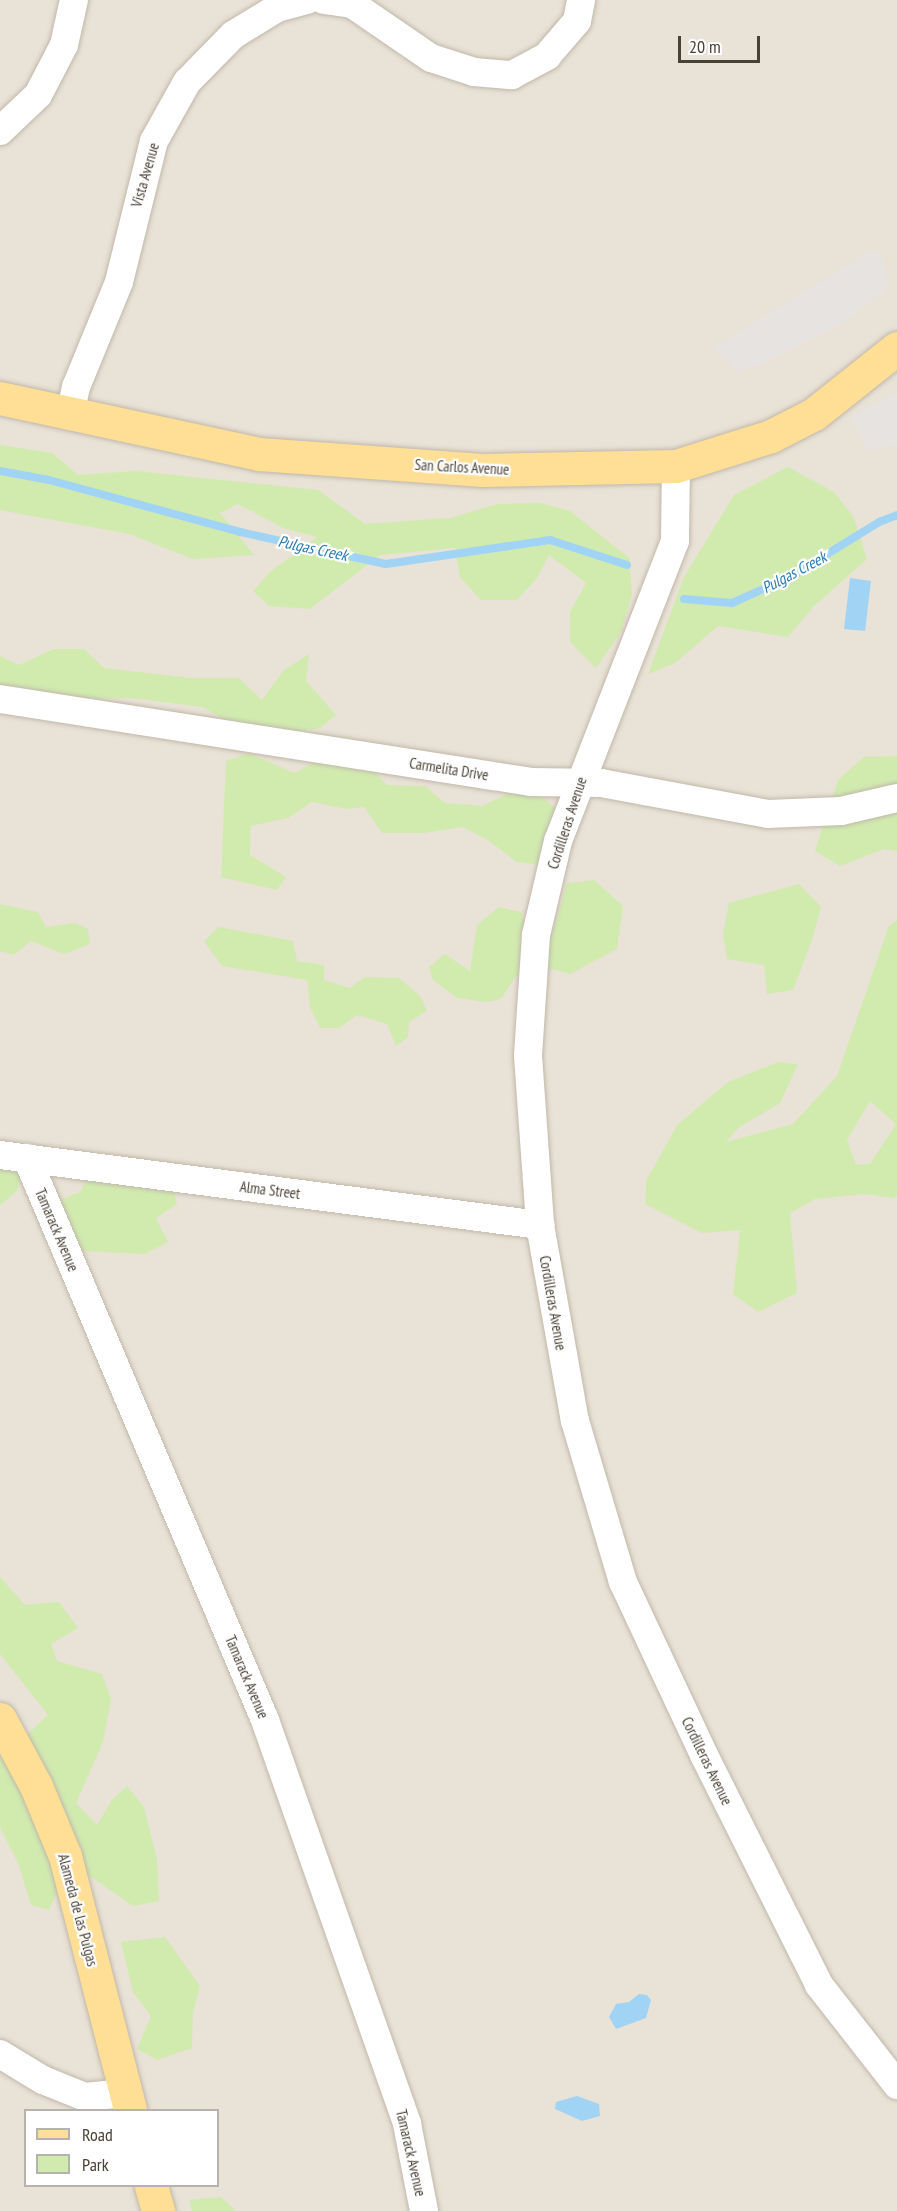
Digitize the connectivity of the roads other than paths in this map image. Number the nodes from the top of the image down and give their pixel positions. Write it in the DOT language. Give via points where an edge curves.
graph roads {
  1 [pos="74,0"];
  2 [pos="308,0"];
  3 [pos="324,0"];
  4 [pos="580,0"];
  5 [pos="0,131"];
  6 [pos="897,348"];
  7 [pos="0,398"];
  8 [pos="70,414"];
  9 [pos="676,466"];
  10 [pos="0,699"];
  11 [pos="580,783"];
  12 [pos="897,798"];
  13 [pos="13,1157"];
  14 [pos="540,1225"];
  15 [pos="0,1719"];
  16 [pos="0,2054"];
  17 [pos="897,2085"];
  18 [pos="128,2102"];
  19 [pos="151,2187"];
  20 [pos="158,2211"];
  21 [pos="424,2211"];
  1 -- 5 [label="street" via="64,45 38,95"];
  2 -- 8 [label="street, Vista Avenue" via="277,8 233,35 187,82 154,141 119,282 76,387"];
  3 -- 4 [label="street" via="352,4 431,58 474,72 512,75 547,56 577,21"];
  6 -- 9 [label="main road, San Carlos Avenue" via="814,414 771,436"];
  7 -- 8 [label="main road, San Carlos Avenue"];
  8 -- 9 [label="main road, San Carlos Avenue" via="259,454 482,470"];
  9 -- 11 [label="street, Cordilleras Avenue" via="675,541"];
  10 -- 11 [label="street, Carmelita Drive" via="531,782"];
  11 -- 12 [label="street, Carmelita Drive" via="601,783 768,814 842,811"];
  11 -- 14 [label="street, Cordilleras Avenue" via="558,841 536,935 528,1056"];
  13 -- 14 [label="street, Alma Street"];
  13 -- 21 [label="street, Tamarack Avenue" via="265,1720 407,2124"];
  14 -- 17 [label="street, Cordilleras Avenue" via="575,1421 623,1582 819,1985"];
  15 -- 18 [label="main road, Alameda de las Pulgas" via="36,1786 65,1856"];
  16 -- 18 [label="street" via="43,2080 85,2097"];
  19 -- 20 [label="main road"];
}
